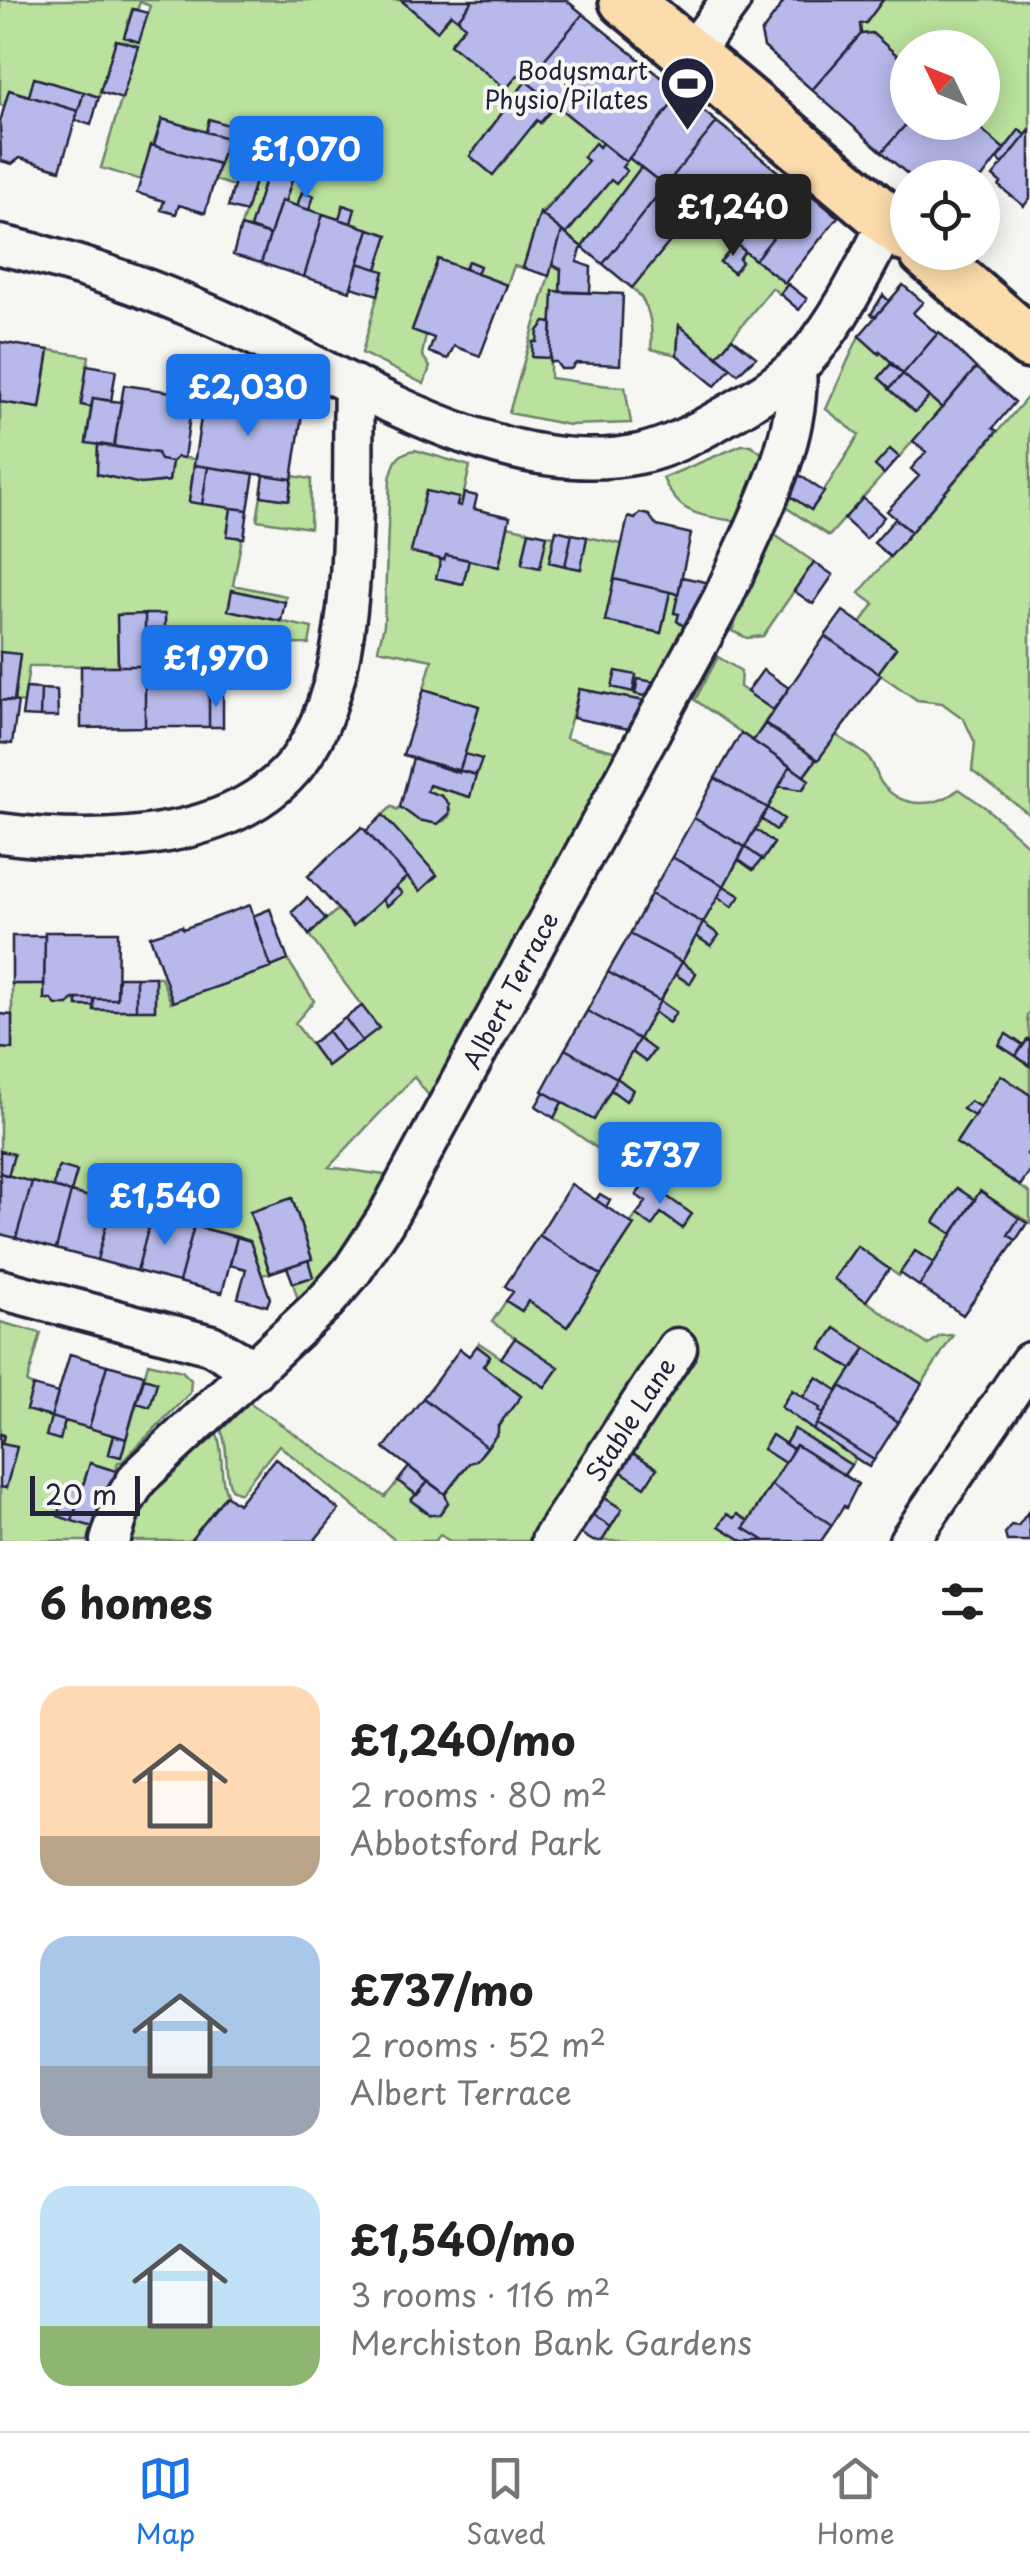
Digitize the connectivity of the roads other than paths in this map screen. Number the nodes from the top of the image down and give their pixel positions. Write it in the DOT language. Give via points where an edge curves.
graph roads {
  1 [pos="625,0"];
  2 [pos="731,0"];
  3 [pos="691,55"];
  4 [pos="890,223"];
  5 [pos="0,245"];
  6 [pos="890,256"];
  7 [pos="945,270"];
  8 [pos="1030,343"];
  9 [pos="796,368"];
  10 [pos="354,385"];
  11 [pos="0,833"];
  12 [pos="0,1289"];
  13 [pos="677,1348"];
  14 [pos="1030,1362"];
  15 [pos="254,1370"];
  16 [pos="110,1541"];
  17 [pos="551,1541"];
  18 [pos="909,1541"];
  1 -- 3 [label="main road"];
  2 -- 3 [label="street"];
  3 -- 4 [label="main road"];
  5 -- 10 [label="street" via="167,298"];
  6 -- 9 [label="street"];
  7 -- 8 [label="main road"];
  9 -- 10 [label="street" via="770,390 674,443 600,458 508,446"];
  9 -- 15 [label="street, Albert Terrace" via="788,436 723,598 385,1221 326,1302"];
  10 -- 11 [label="street" via="351,563 342,642 316,730 293,767 245,805 185,829 93,840"];
  12 -- 15 [label="street" via="210,1345"];
  13 -- 17 [label="street, Stable Lane"];
  14 -- 18 [label="street"];
  15 -- 16 [label="street, Albert Terrace" via="138,1478"];
}
